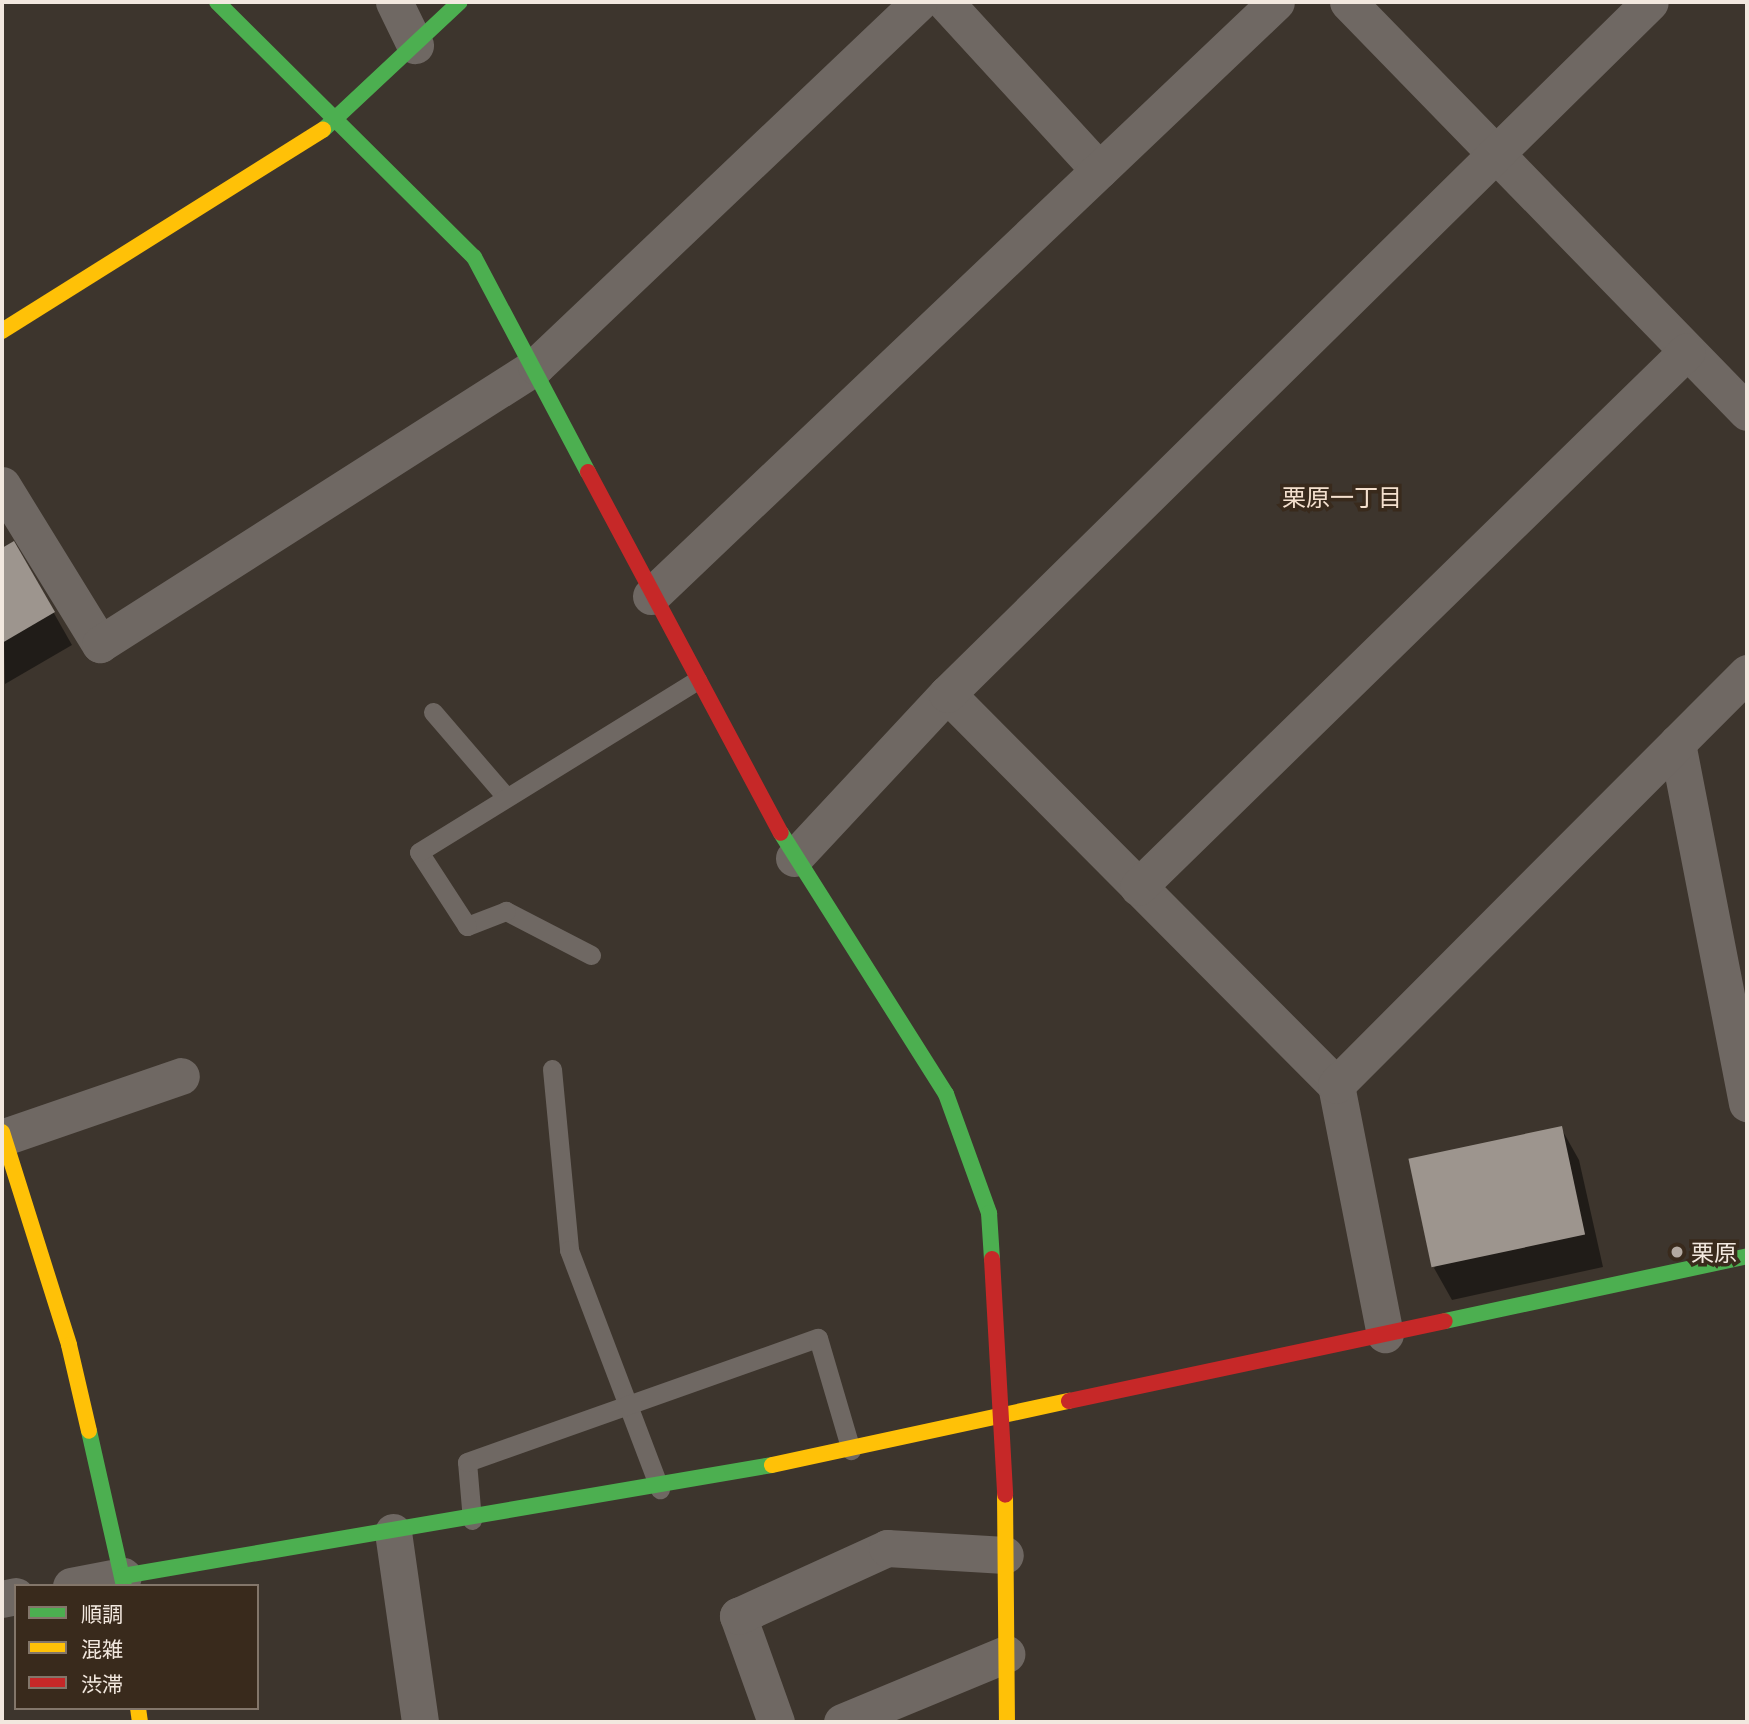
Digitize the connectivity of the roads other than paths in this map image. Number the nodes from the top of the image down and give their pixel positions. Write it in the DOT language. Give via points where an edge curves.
graph roads {
  1 [pos="217,2"];
  2 [pos="394,2"];
  3 [pos="460,2"];
  4 [pos="919,2"];
  5 [pos="945,2"];
  6 [pos="1276,2"];
  7 [pos="1348,2"];
  8 [pos="1650,2"];
  9 [pos="415,45"];
  10 [pos="338,121"];
  11 [pos="1496,154"];
  12 [pos="1099,170"];
  13 [pos="2,331"];
  14 [pos="1688,351"];
  15 [pos="536,366"];
  16 [pos="1747,412"];
  17 [pos="2,485"];
  18 [pos="651,596"];
  19 [pos="1747,673"];
  20 [pos="697,680"];
  21 [pos="947,694"];
  22 [pos="433,712"];
  23 [pos="1677,743"];
  24 [pos="506,797"];
  25 [pos="794,858"];
  26 [pos="1138,887"];
  27 [pos="591,954"];
  28 [pos="552,1069"];
  29 [pos="181,1076"];
  30 [pos="1336,1085"];
  31 [pos="1747,1103"];
  32 [pos="3,1135"];
  33 [pos="1747,1256"];
  34 [pos="1385,1334"];
  35 [pos="626,1406"];
  36 [pos="1004,1420"];
  37 [pos="852,1450"];
  38 [pos="660,1489"];
  39 [pos="472,1520"];
  40 [pos="393,1532"];
  41 [pos="1005,1555"];
  42 [pos="123,1581"];
  43 [pos="92,1584"];
  44 [pos="1006,1654"];
  45 [pos="420,1722"];
  46 [pos="776,1722"];
  47 [pos="842,1722"];
  48 [pos="1007,1722"];
  1 -- 10 [label="street"];
  2 -- 9 [label="street"];
  3 -- 9 [label="street"];
  4 -- 15 [label="street"];
  5 -- 12 [label="street"];
  6 -- 12 [label="street"];
  7 -- 11 [label="street"];
  8 -- 11 [label="street"];
  9 -- 10 [label="street"];
  10 -- 13 [label="street"];
  10 -- 15 [label="street" via="474,257"];
  11 -- 14 [label="street"];
  11 -- 21 [label="street"];
  12 -- 18 [label="street"];
  14 -- 16 [label="street"];
  14 -- 26 [label="street"];
  15 -- 17 [label="street" via="100,644"];
  15 -- 18 [label="street"];
  18 -- 20 [label="street"];
  19 -- 23 [label="street"];
  20 -- 24 [label="lane"];
  20 -- 25 [label="street"];
  21 -- 25 [label="street"];
  21 -- 26 [label="street"];
  22 -- 24 [label="lane"];
  23 -- 30 [label="street"];
  23 -- 31 [label="street"];
  24 -- 27 [label="lane" via="419,852 467,926 506,911"];
  25 -- 36 [label="street" via="946,1094 989,1213"];
  26 -- 30 [label="street"];
  28 -- 35 [label="lane" via="569,1251"];
  29 -- 32 [label="street"];
  30 -- 34 [label="street"];
  32 -- 42 [label="street" via="69,1345"];
  33 -- 34 [label="street"];
  34 -- 36 [label="street"];
  35 -- 37 [label="lane" via="818,1338"];
  35 -- 38 [label="lane"];
  35 -- 39 [label="lane" via="467,1462"];
  36 -- 37 [label="street"];
  36 -- 41 [label="street"];
  37 -- 38 [label="street"];
  38 -- 39 [label="street"];
  39 -- 40 [label="street"];
  40 -- 42 [label="street"];
  40 -- 45 [label="street"];
  41 -- 44 [label="street"];
  41 -- 46 [label="street" via="887,1548 738,1616"];
  42 -- 43 [label="street"];
  44 -- 47 [label="street"];
  44 -- 48 [label="street"];
}
